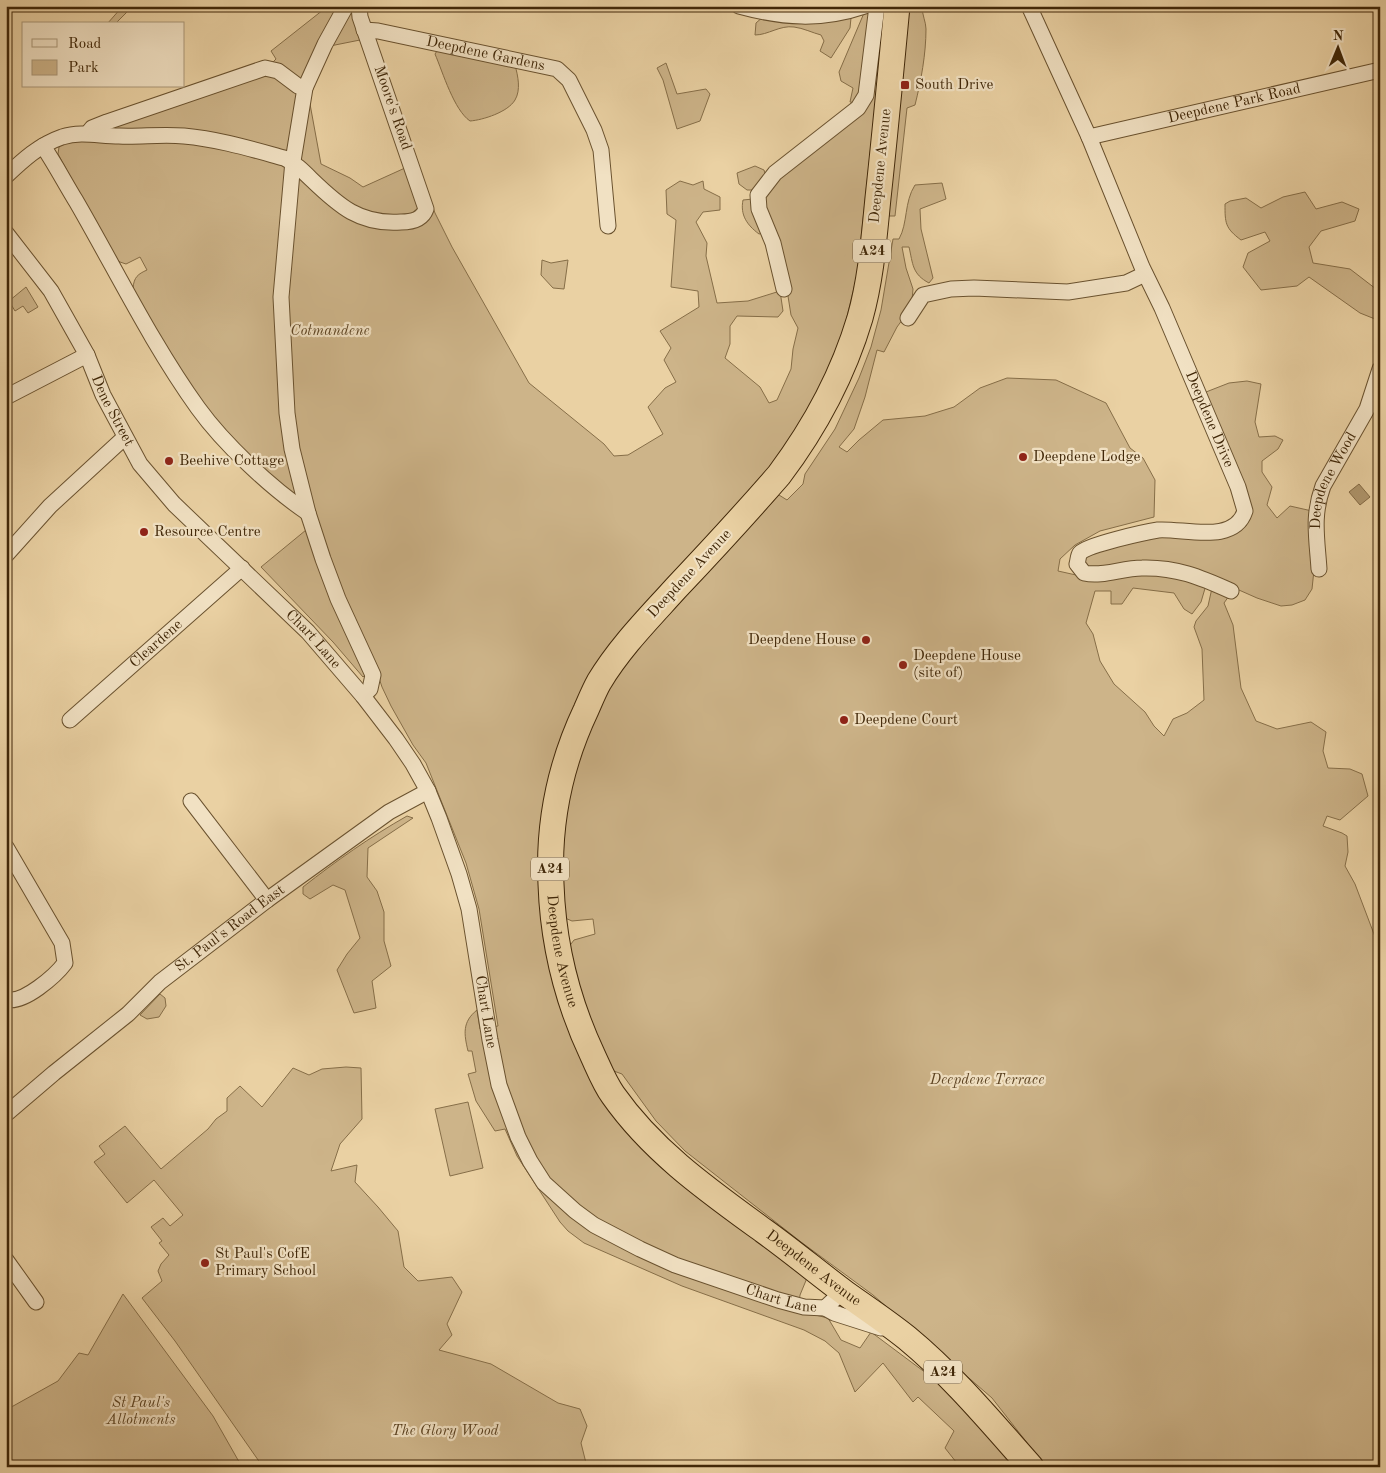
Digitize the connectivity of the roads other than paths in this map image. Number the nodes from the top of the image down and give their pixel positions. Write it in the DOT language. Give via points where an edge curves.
graph roads {
  1 [pos="346,6"];
  2 [pos="359,6"];
  3 [pos="739,6"];
  4 [pos="866,6"];
  5 [pos="876,6"];
  6 [pos="897,6"];
  7 [pos="1029,6"];
  8 [pos="364,30"];
  9 [pos="1380,70"];
  10 [pos="305,88"];
  11 [pos="88,133"];
  12 [pos="1089,137"];
  13 [pos="43,146"];
  14 [pos="293,162"];
  15 [pos="6,176"];
  16 [pos="608,226"];
  17 [pos="6,233"];
  18 [pos="1145,274"];
  19 [pos="784,289"];
  20 [pos="908,318"];
  21 [pos="87,355"];
  22 [pos="1380,369"];
  23 [pos="6,397"];
  24 [pos="1373,409"];
  25 [pos="125,438"];
  26 [pos="308,513"];
  27 [pos="6,555"];
  28 [pos="242,568"];
  29 [pos="1319,569"];
  30 [pos="1231,591"];
  31 [pos="363,696"];
  32 [pos="70,720"];
  33 [pos="428,791"];
  34 [pos="191,801"];
  35 [pos="6,847"];
  36 [pos="267,900"];
  37 [pos="6,998"];
  38 [pos="6,1114"];
  39 [pos="6,1260"];
  40 [pos="834,1300"];
  41 [pos="36,1302"];
  42 [pos="1031,1467"];
  1 -- 10 [label="street"];
  2 -- 8 [label="street, Moore's Road"];
  3 -- 4 [label="street" via="808,17"];
  5 -- 19 [label="street, Deepdene Avenue" via="866,95 858,108 776,173 758,194"];
  6 -- 40 [label="highway, Deepdene Avenue / A24" via="869,273 848,353 834,386 798,450 650,617 598,683 565,763 550,855 554,930 566,987 585,1040 611,1093 660,1150 701,1186 787,1248"];
  7 -- 12 [label="street, Deepdene Drive"];
  8 -- 14 [label="street, Moore's Road" via="426,209 424,215 417,220 390,223 369,220 343,208"];
  8 -- 16 [label="street, Deepdene Gardens" via="557,69 568,80 601,150"];
  9 -- 12 [label="street, Deepdene Park Road"];
  10 -- 11 [label="street" via="278,71 265,68 107,122"];
  10 -- 14 [label="street"];
  11 -- 13 [label="street" via="75,133"];
  11 -- 14 [label="street" via="203,138"];
  12 -- 18 [label="street, Deepdene Drive"];
  13 -- 15 [label="street" via="24,158"];
  13 -- 26 [label="street" via="149,331 198,408 254,468"];
  14 -- 26 [label="street" via="283,258 282,328 292,449"];
  17 -- 21 [label="street, Dene Street" via="51,291"];
  18 -- 20 [label="street" via="1126,283 1068,292 951,289 923,295"];
  18 -- 30 [label="street, Deepdene Drive" via="1238,487 1245,511 1239,523 1220,532 1158,530 1087,548 1080,553 1077,564 1084,573 1093,575 1142,568 1180,570"];
  21 -- 23 [label="street"];
  21 -- 25 [label="street, Dene Street"];
  22 -- 24 [label="street, Deepdene Wood"];
  24 -- 29 [label="street, Deepdene Wood" via="1320,496 1315,514"];
  25 -- 27 [label="street" via="50,506"];
  25 -- 28 [label="street, Dene Street" via="140,464 174,504"];
  26 -- 31 [label="street" via="338,599 373,675 370,690"];
  28 -- 31 [label="street, Chart Lane" via="308,632"];
  28 -- 32 [label="street, Cleardene"];
  31 -- 33 [label="street, Chart Lane" via="400,745"];
  33 -- 36 [label="street, St. Paul's Road East" via="389,812"];
  33 -- 40 [label="street, Chart Lane" via="469,909 499,1085 518,1137 544,1183 594,1225 657,1257 730,1285 804,1307"];
  34 -- 36 [label="street"];
  35 -- 37 [label="street" via="62,943 65,963 32,992 20,999"];
  36 -- 38 [label="street, St. Paul's Road East" via="160,982 128,1014"];
  39 -- 41 [label="street"];
  40 -- 42 [label="highway, Deepdene Avenue / A24" via="908,1339 965,1393"];
}
